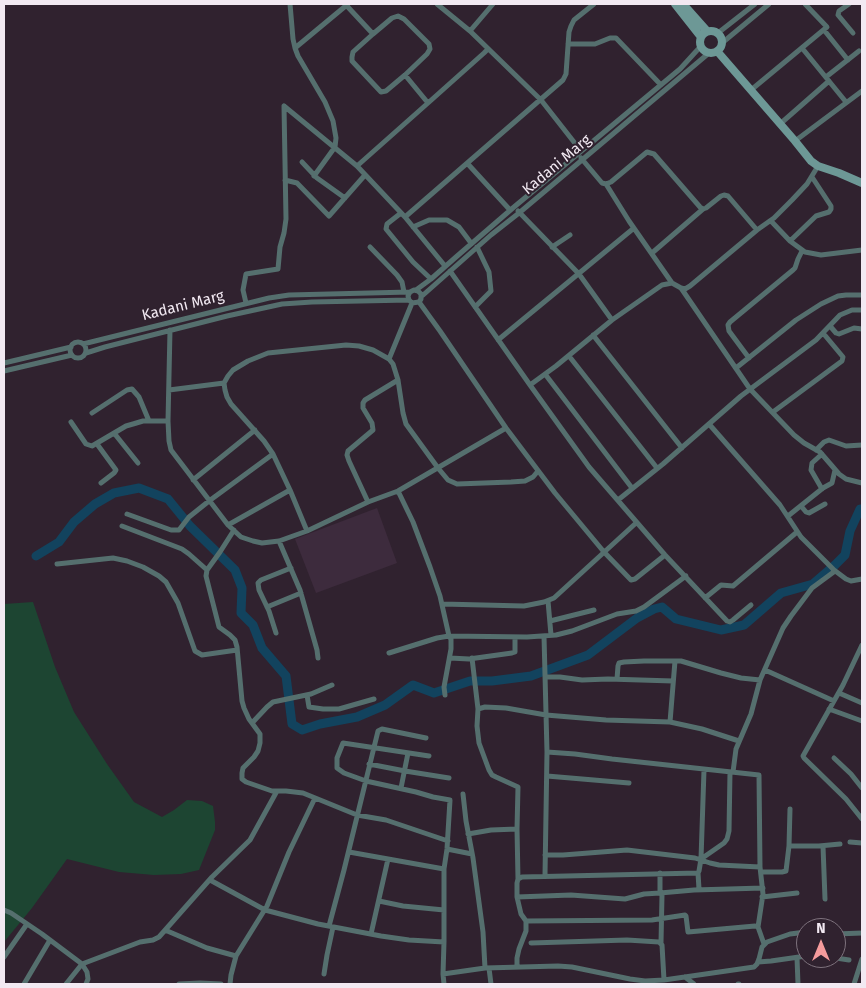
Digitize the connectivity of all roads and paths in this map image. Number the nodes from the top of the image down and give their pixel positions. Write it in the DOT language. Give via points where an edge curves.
graph roads {
  1 [pos="290,4"];
  2 [pos="437,4"];
  3 [pos="493,4"];
  4 [pos="675,4"];
  5 [pos="684,4"];
  6 [pos="755,4"];
  7 [pos="769,4"];
  8 [pos="805,4"];
  9 [pos="849,4"];
  10 [pos="347,5"];
  11 [pos="590,5"];
  12 [pos="824,30"];
  13 [pos="470,31"];
  14 [pos="707,32"];
  15 [pos="718,33"];
  16 [pos="853,33"];
  17 [pos="373,34"];
  18 [pos="701,37"];
  19 [pos="722,43"];
  20 [pos="568,44"];
  21 [pos="701,46"];
  22 [pos="295,48"];
  23 [pos="488,48"];
  24 [pos="802,48"];
  25 [pos="859,51"];
  26 [pos="713,52"];
  27 [pos="848,60"];
  28 [pos="405,74"];
  29 [pos="828,79"];
  30 [pos="661,84"];
  31 [pos="751,90"];
  32 [pos="862,90"];
  33 [pos="541,100"];
  34 [pos="846,102"];
  35 [pos="428,103"];
  36 [pos="780,124"];
  37 [pos="795,140"];
  38 [pos="335,148"];
  39 [pos="579,153"];
  40 [pos="583,160"];
  41 [pos="302,162"];
  42 [pos="468,163"];
  43 [pos="357,166"];
  44 [pos="818,166"];
  45 [pos="365,174"];
  46 [pos="314,176"];
  47 [pos="812,176"];
  48 [pos="285,180"];
  49 [pos="862,183"];
  50 [pos="606,184"];
  51 [pos="345,198"];
  52 [pos="512,209"];
  53 [pos="703,209"];
  54 [pos="519,213"];
  55 [pos="403,215"];
  56 [pos="771,221"];
  57 [pos="413,227"];
  58 [pos="634,228"];
  59 [pos="757,230"];
  60 [pos="570,235"];
  61 [pos="790,241"];
  62 [pos="471,243"];
  63 [pos="370,247"];
  64 [pos="477,247"];
  65 [pos="552,247"];
  66 [pos="862,250"];
  67 [pos="802,251"];
  68 [pos="652,253"];
  69 [pos="445,266"];
  70 [pos="450,271"];
  71 [pos="579,274"];
  72 [pos="431,279"];
  73 [pos="672,283"];
  74 [pos="681,288"];
  75 [pos="416,290"];
  76 [pos="407,292"];
  77 [pos="862,295"];
  78 [pos="415,300"];
  79 [pos="246,303"];
  80 [pos="475,307"];
  81 [pos="862,310"];
  82 [pos="612,320"];
  83 [pos="830,326"];
  84 [pos="862,329"];
  85 [pos="170,330"];
  86 [pos="823,332"];
  87 [pos="593,335"];
  88 [pos="498,340"];
  89 [pos="83,344"];
  90 [pos="71,347"];
  91 [pos="86,353"];
  92 [pos="72,355"];
  93 [pos="569,356"];
  94 [pos="749,358"];
  95 [pos="389,359"];
  96 [pos="4,363"];
  97 [pos="736,368"];
  98 [pos="4,371"];
  99 [pos="545,374"];
  100 [pos="398,380"];
  101 [pos="224,383"];
  102 [pos="530,385"];
  103 [pos="750,389"];
  104 [pos="169,390"];
  105 [pos="773,412"];
  106 [pos="92,413"];
  107 [pos="149,421"];
  108 [pos="168,421"];
  109 [pos="71,422"];
  110 [pos="709,424"];
  111 [pos="506,428"];
  112 [pos="255,430"];
  113 [pos="114,433"];
  114 [pos="97,444"];
  115 [pos="862,445"];
  116 [pos="682,448"];
  117 [pos="816,450"];
  118 [pos="274,454"];
  119 [pos="822,454"];
  120 [pos="138,464"];
  121 [pos="438,468"];
  122 [pos="658,468"];
  123 [pos="834,470"];
  124 [pos="538,471"];
  125 [pos="193,480"];
  126 [pos="101,483"];
  127 [pos="862,483"];
  128 [pos="632,488"];
  129 [pos="822,489"];
  130 [pos="290,490"];
  131 [pos="398,491"];
  132 [pos="618,500"];
  133 [pos="209,501"];
  134 [pos="368,502"];
  135 [pos="825,504"];
  136 [pos="801,506"];
  137 [pos="127,514"];
  138 [pos="788,516"];
  139 [pos="636,523"];
  140 [pos="228,525"];
  141 [pos="122,526"];
  142 [pos="234,530"];
  143 [pos="306,531"];
  144 [pos="798,532"];
  145 [pos="279,541"];
  146 [pos="604,552"];
  147 [pos="665,555"];
  148 [pos="57,564"];
  149 [pos="291,568"];
  150 [pos="207,570"];
  151 [pos="834,570"];
  152 [pos="686,576"];
  153 [pos="862,579"];
  154 [pos="301,593"];
  155 [pos="705,598"];
  156 [pos="548,601"];
  157 [pos="442,604"];
  158 [pos="751,605"];
  159 [pos="267,606"];
  160 [pos="594,610"];
  161 [pos="550,621"];
  162 [pos="276,633"];
  163 [pos="551,635"];
  164 [pos="449,636"];
  165 [pos="515,636"];
  166 [pos="544,636"];
  167 [pos="862,645"];
  168 [pos="237,650"];
  169 [pos="389,653"];
  170 [pos="318,658"];
  171 [pos="450,658"];
  172 [pos="472,658"];
  173 [pos="855,660"];
  174 [pos="862,660"];
  175 [pos="676,661"];
  176 [pos="765,670"];
  177 [pos="545,676"];
  178 [pos="617,679"];
  179 [pos="760,680"];
  180 [pos="673,681"];
  181 [pos="332,685"];
  182 [pos="838,693"];
  183 [pos="307,695"];
  184 [pos="444,695"];
  185 [pos="374,699"];
  186 [pos="834,701"];
  187 [pos="862,703"];
  188 [pos="478,709"];
  189 [pos="829,709"];
  190 [pos="546,715"];
  191 [pos="252,722"];
  192 [pos="670,722"];
  193 [pos="862,722"];
  194 [pos="426,738"];
  195 [pos="739,741"];
  196 [pos="374,748"];
  197 [pos="547,752"];
  198 [pos="408,753"];
  199 [pos="429,756"];
  200 [pos="834,758"];
  201 [pos="370,764"];
  202 [pos="704,770"];
  203 [pos="405,771"];
  204 [pos="731,772"];
  205 [pos="547,776"];
  206 [pos="448,778"];
  207 [pos="366,781"];
  208 [pos="629,783"];
  209 [pos="401,788"];
  210 [pos="862,788"];
  211 [pos="277,791"];
  212 [pos="463,794"];
  213 [pos="315,798"];
  214 [pos="790,809"];
  215 [pos="358,816"];
  216 [pos="862,819"];
  217 [pos="517,829"];
  218 [pos="468,834"];
  219 [pos="448,841"];
  220 [pos="850,842"];
  221 [pos="862,843"];
  222 [pos="840,844"];
  223 [pos="789,846"];
  224 [pos="823,846"];
  225 [pos="447,849"];
  226 [pos="349,852"];
  227 [pos="472,854"];
  228 [pos="545,855"];
  229 [pos="388,859"];
  230 [pos="700,860"];
  231 [pos="444,868"];
  232 [pos="760,870"];
  233 [pos="660,873"];
  234 [pos="698,873"];
  235 [pos="545,876"];
  236 [pos="518,879"];
  237 [pos="210,880"];
  238 [pos="763,888"];
  239 [pos="699,890"];
  240 [pos="660,893"];
  241 [pos="797,893"];
  242 [pos="517,897"];
  243 [pos="762,897"];
  244 [pos="825,899"];
  245 [pos="379,901"];
  246 [pos="4,910"];
  247 [pos="265,910"];
  248 [pos="444,910"];
  249 [pos="661,918"];
  250 [pos="526,921"];
  251 [pos="27,924"];
  252 [pos="331,927"];
  253 [pos="758,928"];
  254 [pos="165,930"];
  255 [pos="796,933"];
  256 [pos="862,933"];
  257 [pos="371,934"];
  258 [pos="846,934"];
  259 [pos="50,940"];
  260 [pos="444,942"];
  261 [pos="531,943"];
  262 [pos="662,943"];
  263 [pos="764,944"];
  264 [pos="236,956"];
  265 [pos="4,957"];
  266 [pos="796,958"];
  267 [pos="862,959"];
  268 [pos="846,960"];
  269 [pos="849,960"];
  270 [pos="758,962"];
  271 [pos="82,964"];
  272 [pos="517,967"];
  273 [pos="487,968"];
  274 [pos="797,968"];
  275 [pos="324,974"];
  276 [pos="443,974"];
  277 [pos="685,977"];
  278 [pos="664,980"];
  279 [pos="24,984"];
  280 [pos="66,984"];
  281 [pos="86,984"];
  282 [pos="179,984"];
  283 [pos="200,984"];
  284 [pos="221,984"];
  285 [pos="230,984"];
  286 [pos="443,984"];
  287 [pos="492,984"];
  288 [pos="694,984"];
  289 [pos="798,984"];
  290 [pos="854,984"];
  1 -- 22 [label="street"];
  2 -- 13 [label="street"];
  3 -- 13 [label="street"];
  4 -- 18 [label="street"];
  5 -- 14 [label="street"];
  6 -- 15 [label="street"];
  7 -- 19 [label="street"];
  8 -- 12 [label="street" via="827,27"];
  9 -- 16 [label="street" via="838,15"];
  10 -- 17 [label="street"];
  10 -- 22 [label="street"];
  11 -- 20 [label="street" via="570,26"];
  12 -- 24 [label="street"];
  12 -- 27 [label="street"];
  13 -- 23 [label="street"];
  14 -- 15 [label="street"];
  14 -- 18 [label="street"];
  15 -- 19 [label="street"];
  17 -- 28 [label="street" via="352,52 352,61 381,92"];
  17 -- 28 [label="street" via="398,16 428,44 427,54"];
  18 -- 21 [label="street"];
  19 -- 26 [label="street"];
  20 -- 30 [label="street" via="595,44 616,38"];
  20 -- 33 [label="street" via="566,74"];
  21 -- 26 [label="street" via="705,52"];
  21 -- 30 [label="street, Kadani Marg"];
  22 -- 38 [label="street" via="325,102 336,138"];
  23 -- 33 [label="street"];
  23 -- 35 [label="street"];
  24 -- 29 [label="street"];
  24 -- 31 [label="street"];
  25 -- 27 [label="street"];
  26 -- 31 [label="street"];
  26 -- 40 [label="street, Kadani Marg"];
  27 -- 29 [label="street"];
  28 -- 35 [label="street"];
  29 -- 34 [label="street"];
  29 -- 36 [label="street"];
  30 -- 39 [label="street, Kadani Marg"];
  31 -- 36 [label="street"];
  32 -- 34 [label="street"];
  33 -- 39 [label="street"];
  33 -- 42 [label="street"];
  34 -- 37 [label="street"];
  35 -- 43 [label="street"];
  36 -- 37 [label="street"];
  37 -- 44 [label="street"];
  38 -- 43 [label="street"];
  38 -- 46 [label="street"];
  38 -- 48 [label="street" via="284,106"];
  39 -- 40 [label="street"];
  39 -- 52 [label="street, Kadani Marg"];
  40 -- 50 [label="street"];
  40 -- 54 [label="street, Kadani Marg"];
  41 -- 46 [label="street"];
  42 -- 52 [label="street"];
  42 -- 55 [label="street"];
  43 -- 45 [label="street"];
  44 -- 47 [label="street"];
  44 -- 49 [label="street"];
  45 -- 51 [label="street"];
  45 -- 55 [label="street"];
  46 -- 51 [label="street"];
  47 -- 56 [label="street"];
  47 -- 61 [label="street" via="832,209 816,216"];
  48 -- 51 [label="street" via="297,183 329,216"];
  48 -- 79 [label="street" via="286,219 278,269 246,274 243,290"];
  50 -- 53 [label="street" via="651,152"];
  50 -- 58 [label="street"];
  52 -- 54 [label="street"];
  52 -- 62 [label="street, Kadani Marg"];
  53 -- 59 [label="street" via="721,196 728,196"];
  53 -- 68 [label="street"];
  54 -- 64 [label="street, Kadani Marg"];
  54 -- 65 [label="street"];
  55 -- 57 [label="street"];
  55 -- 72 [label="street" via="387,224 386,229"];
  56 -- 59 [label="street"];
  56 -- 61 [label="street"];
  57 -- 62 [label="street" via="429,220 447,220 459,227"];
  57 -- 69 [label="street"];
  58 -- 68 [label="street"];
  58 -- 71 [label="street"];
  59 -- 74 [label="street" via="690,286"];
  60 -- 65 [label="street"];
  61 -- 67 [label="street"];
  62 -- 69 [label="street, Kadani Marg"];
  63 -- 76 [label="street" via="397,275"];
  64 -- 70 [label="street, Kadani Marg"];
  64 -- 80 [label="street" via="489,272 491,291"];
  65 -- 71 [label="street"];
  66 -- 67 [label="street" via="821,255"];
  67 -- 94 [label="street" via="793,270 728,325"];
  68 -- 73 [label="street"];
  69 -- 72 [label="street, Kadani Marg"];
  70 -- 78 [label="street, Kadani Marg"];
  70 -- 80 [label="street"];
  71 -- 82 [label="street"];
  71 -- 88 [label="street"];
  72 -- 75 [label="street, Kadani Marg"];
  73 -- 74 [label="street"];
  73 -- 82 [label="street" via="662,285"];
  74 -- 97 [label="street"];
  75 -- 76 [label="street, Kadani Marg"];
  75 -- 78 [label="street" via="420,292"];
  76 -- 78 [label="street"];
  76 -- 79 [label="street, Kadani Marg" via="289,295"];
  77 -- 94 [label="street" via="838,296 821,304"];
  78 -- 85 [label="street, Kadani Marg" via="282,304"];
  78 -- 95 [label="street"];
  78 -- 111 [label="street" via="440,330"];
  79 -- 89 [label="street, Kadani Marg"];
  80 -- 88 [label="street"];
  81 -- 83 [label="street" via="840,314"];
  82 -- 87 [label="street"];
  83 -- 84 [label="street" via="839,334 854,328"];
  83 -- 86 [label="street"];
  85 -- 91 [label="street, Kadani Marg"];
  85 -- 104 [label="street"];
  86 -- 103 [label="street"];
  86 -- 105 [label="street" via="843,357 842,361"];
  87 -- 93 [label="street"];
  87 -- 116 [label="street"];
  88 -- 102 [label="street"];
  89 -- 90 [label="street" via="75,343"];
  89 -- 91 [label="street"];
  90 -- 92 [label="street"];
  90 -- 96 [label="street"];
  91 -- 92 [label="street" via="80,358"];
  92 -- 98 [label="street"];
  93 -- 99 [label="street"];
  93 -- 122 [label="street"];
  94 -- 97 [label="street"];
  95 -- 100 [label="street"];
  95 -- 101 [label="street" via="373,350 346,345 276,352 238,366"];
  97 -- 103 [label="street"];
  99 -- 102 [label="street"];
  99 -- 128 [label="street"];
  100 -- 121 [label="street" via="406,424"];
  100 -- 134 [label="street" via="365,400 363,408 373,430 347,455"];
  101 -- 104 [label="street"];
  101 -- 112 [label="street" via="226,397"];
  102 -- 132 [label="street" via="589,467"];
  103 -- 105 [label="street"];
  103 -- 110 [label="street"];
  104 -- 108 [label="street"];
  105 -- 117 [label="street" via="794,435"];
  106 -- 107 [label="street" via="132,389 137,393"];
  107 -- 108 [label="street"];
  107 -- 113 [label="street" via="132,424"];
  108 -- 125 [label="street" via="171,450"];
  109 -- 114 [label="street" via="86,444"];
  110 -- 116 [label="street"];
  110 -- 138 [label="street"];
  111 -- 121 [label="street"];
  111 -- 124 [label="street"];
  112 -- 118 [label="street"];
  112 -- 125 [label="street"];
  113 -- 114 [label="street"];
  113 -- 120 [label="street"];
  114 -- 126 [label="street" via="116,470"];
  115 -- 117 [label="street" via="846,446 829,440"];
  116 -- 122 [label="street"];
  117 -- 119 [label="street"];
  118 -- 130 [label="street"];
  118 -- 133 [label="street"];
  119 -- 123 [label="street"];
  119 -- 129 [label="street" via="812,463 811,470"];
  121 -- 124 [label="street" via="448,480 457,484 525,481"];
  121 -- 131 [label="street"];
  122 -- 128 [label="street"];
  123 -- 127 [label="street" via="846,479"];
  123 -- 129 [label="street" via="832,483"];
  124 -- 146 [label="street"];
  125 -- 133 [label="street"];
  128 -- 132 [label="street"];
  129 -- 136 [label="street"];
  130 -- 140 [label="street"];
  130 -- 143 [label="street"];
  131 -- 134 [label="street"];
  131 -- 157 [label="street" via="413,522"];
  132 -- 139 [label="street"];
  133 -- 137 [label="street" via="179,530"];
  133 -- 140 [label="street"];
  134 -- 143 [label="street"];
  135 -- 136 [label="street" via="809,513"];
  136 -- 138 [label="street"];
  138 -- 144 [label="street"];
  139 -- 146 [label="street"];
  139 -- 147 [label="street"];
  140 -- 142 [label="street"];
  141 -- 150 [label="street" via="182,549"];
  142 -- 145 [label="street" via="241,537 262,543"];
  142 -- 150 [label="street"];
  143 -- 145 [label="street"];
  144 -- 151 [label="street"];
  144 -- 155 [label="street" via="733,586 721,585"];
  145 -- 149 [label="street"];
  146 -- 147 [label="street" via="631,580"];
  146 -- 156 [label="street"];
  147 -- 152 [label="street"];
  148 -- 168 [label="street" via="113,558 143,567 166,582 178,603 197,654"];
  149 -- 154 [label="street"];
  149 -- 159 [label="street" via="259,581 259,590"];
  150 -- 168 [label="street" via="219,627 235,640"];
  151 -- 153 [label="street" via="851,581"];
  151 -- 176 [label="street" via="812,588 790,616"];
  152 -- 155 [label="street"];
  152 -- 163 [label="street" via="644,608"];
  154 -- 159 [label="street"];
  154 -- 170 [label="street"];
  155 -- 158 [label="street" via="730,622"];
  156 -- 157 [label="street" via="524,606"];
  156 -- 161 [label="street"];
  157 -- 164 [label="street"];
  159 -- 162 [label="street"];
  160 -- 161 [label="street"];
  161 -- 163 [label="street"];
  163 -- 166 [label="street"];
  164 -- 165 [label="street"];
  164 -- 169 [label="street"];
  164 -- 171 [label="street"];
  165 -- 166 [label="street"];
  165 -- 172 [label="street" via="514,652"];
  166 -- 177 [label="street"];
  167 -- 173 [label="street"];
  168 -- 191 [label="street" via="242,702"];
  171 -- 172 [label="street"];
  171 -- 184 [label="street"];
  172 -- 188 [label="street"];
  173 -- 174 [label="street"];
  173 -- 182 [label="street"];
  175 -- 178 [label="street" via="624,662 618,664"];
  175 -- 179 [label="street"];
  175 -- 180 [label="street"];
  176 -- 179 [label="street"];
  176 -- 186 [label="street"];
  177 -- 178 [label="street"];
  177 -- 190 [label="street"];
  178 -- 180 [label="street"];
  179 -- 195 [label="street"];
  180 -- 192 [label="street"];
  181 -- 183 [label="street"];
  182 -- 186 [label="street"];
  182 -- 187 [label="street"];
  183 -- 185 [label="street" via="309,707 323,709 339,709"];
  183 -- 191 [label="street" via="270,704"];
  186 -- 189 [label="street"];
  188 -- 190 [label="street" via="506,708"];
  188 -- 217 [label="street" via="479,743 489,770 492,775 518,787"];
  189 -- 193 [label="street"];
  189 -- 216 [label="street" via="804,758"];
  190 -- 192 [label="street"];
  190 -- 197 [label="street"];
  191 -- 211 [label="street" via="260,734 260,743 254,757 243,768 242,779"];
  192 -- 195 [label="street"];
  194 -- 196 [label="street" via="380,730"];
  195 -- 204 [label="street"];
  196 -- 198 [label="street"];
  196 -- 201 [label="street"];
  196 -- 207 [label="street" via="343,743 337,758 337,768"];
  197 -- 202 [label="street"];
  197 -- 205 [label="street"];
  198 -- 199 [label="street"];
  198 -- 203 [label="street"];
  200 -- 210 [label="street"];
  201 -- 203 [label="street"];
  201 -- 207 [label="street"];
  202 -- 204 [label="street"];
  202 -- 230 [label="street"];
  203 -- 206 [label="street"];
  203 -- 209 [label="street"];
  204 -- 230 [label="street" via="727,839"];
  204 -- 232 [label="street" via="760,777"];
  205 -- 208 [label="street"];
  205 -- 228 [label="street"];
  207 -- 209 [label="street"];
  207 -- 215 [label="street"];
  209 -- 219 [label="street" via="450,800"];
  211 -- 213 [label="street" via="303,793"];
  211 -- 237 [label="street" via="250,840"];
  212 -- 218 [label="street"];
  213 -- 215 [label="street"];
  213 -- 247 [label="street"];
  214 -- 223 [label="street"];
  215 -- 219 [label="street" via="386,820"];
  215 -- 226 [label="street"];
  217 -- 218 [label="street"];
  217 -- 236 [label="street"];
  218 -- 227 [label="street"];
  219 -- 225 [label="street"];
  220 -- 221 [label="street"];
  222 -- 224 [label="street"];
  223 -- 224 [label="street"];
  223 -- 232 [label="street" via="786,871"];
  224 -- 244 [label="street"];
  225 -- 227 [label="street"];
  225 -- 231 [label="street"];
  226 -- 229 [label="street"];
  226 -- 252 [label="street"];
  227 -- 273 [label="street"];
  228 -- 230 [label="street" via="626,850"];
  228 -- 235 [label="street"];
  229 -- 231 [label="street"];
  229 -- 245 [label="street"];
  230 -- 232 [label="street"];
  230 -- 234 [label="street"];
  231 -- 248 [label="street"];
  232 -- 238 [label="street"];
  233 -- 234 [label="street"];
  233 -- 235 [label="street"];
  233 -- 240 [label="street"];
  234 -- 239 [label="street"];
  235 -- 236 [label="street"];
  236 -- 242 [label="street"];
  237 -- 247 [label="street"];
  237 -- 254 [label="street"];
  238 -- 239 [label="street"];
  238 -- 243 [label="street"];
  239 -- 240 [label="street"];
  240 -- 242 [label="street" via="625,898"];
  240 -- 249 [label="street"];
  241 -- 243 [label="street"];
  242 -- 250 [label="street"];
  243 -- 253 [label="street"];
  245 -- 248 [label="street"];
  245 -- 257 [label="street"];
  246 -- 251 [label="street"];
  247 -- 252 [label="street"];
  247 -- 264 [label="street"];
  248 -- 260 [label="street"];
  249 -- 250 [label="street"];
  249 -- 253 [label="street" via="685,915 690,932"];
  249 -- 262 [label="street"];
  250 -- 272 [label="street"];
  251 -- 259 [label="street"];
  251 -- 265 [label="street"];
  252 -- 257 [label="street"];
  252 -- 275 [label="street"];
  253 -- 263 [label="street"];
  254 -- 264 [label="street"];
  254 -- 271 [label="street" via="153,940"];
  255 -- 263 [label="street"];
  256 -- 258 [label="street"];
  257 -- 260 [label="street"];
  259 -- 271 [label="street"];
  259 -- 279 [label="street"];
  260 -- 276 [label="street"];
  261 -- 262 [label="street" via="626,940"];
  262 -- 278 [label="street"];
  263 -- 270 [label="street"];
  264 -- 285 [label="street"];
  266 -- 270 [label="street"];
  267 -- 290 [label="street"];
  268 -- 269 [label="street"];
  270 -- 277 [label="street" via="751,968"];
  271 -- 280 [label="street"];
  271 -- 281 [label="street" via="87,972"];
  272 -- 273 [label="street"];
  272 -- 278 [label="street" via="572,967 630,979"];
  273 -- 276 [label="street"];
  273 -- 287 [label="street"];
  274 -- 289 [label="street"];
  276 -- 286 [label="street"];
  277 -- 278 [label="street"];
  277 -- 288 [label="street"];
  282 -- 283 [label="street"];
  283 -- 284 [label="street"];
}
